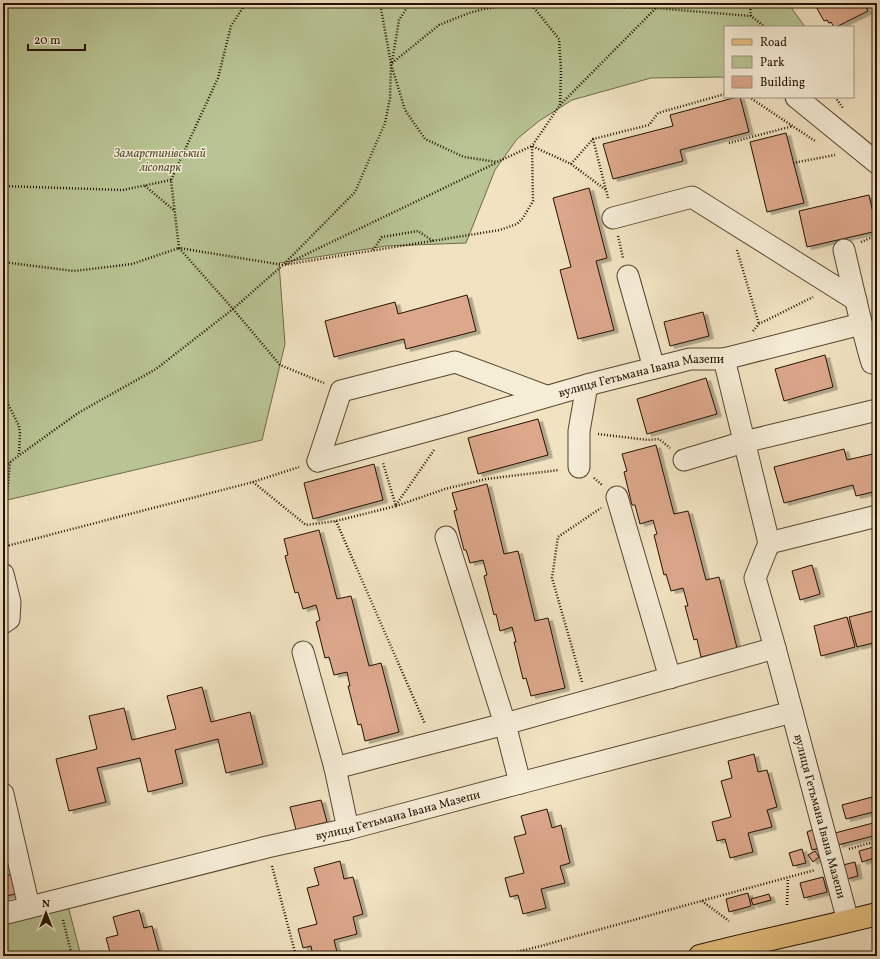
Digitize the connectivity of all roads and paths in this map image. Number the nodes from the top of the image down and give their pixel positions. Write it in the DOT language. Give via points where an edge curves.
graph roads {
  1 [pos="246,3"];
  2 [pos="380,3"];
  3 [pos="410,3"];
  4 [pos="750,3"];
  5 [pos="531,4"];
  6 [pos="656,8"];
  7 [pos="751,16"];
  8 [pos="764,26"];
  9 [pos="391,64"];
  10 [pos="724,94"];
  11 [pos="751,98"];
  12 [pos="797,98"];
  13 [pos="560,105"];
  14 [pos="794,126"];
  15 [pos="593,140"];
  16 [pos="818,142"];
  17 [pos="729,143"];
  18 [pos="532,146"];
  19 [pos="830,151"];
  20 [pos="497,162"];
  21 [pos="793,163"];
  22 [pos="877,163"];
  23 [pos="571,164"];
  24 [pos="3,174"];
  25 [pos="171,180"];
  26 [pos="3,186"];
  27 [pos="145,186"];
  28 [pos="7,187"];
  29 [pos="174,211"];
  30 [pos="613,218"];
  31 [pos="3,229"];
  32 [pos="751,234"];
  33 [pos="877,235"];
  34 [pos="433,241"];
  35 [pos="179,248"];
  36 [pos="844,250"];
  37 [pos="372,251"];
  38 [pos="3,262"];
  39 [pos="283,265"];
  40 [pos="628,276"];
  41 [pos="835,286"];
  42 [pos="856,300"];
  43 [pos="233,309"];
  44 [pos="759,324"];
  45 [pos="861,324"];
  46 [pos="749,334"];
  47 [pos="724,359"];
  48 [pos="872,363"];
  49 [pos="654,368"];
  50 [pos="587,385"];
  51 [pos="341,391"];
  52 [pos="3,394"];
  53 [pos="546,396"];
  54 [pos="877,410"];
  55 [pos="580,431"];
  56 [pos="744,442"];
  57 [pos="378,444"];
  58 [pos="435,449"];
  59 [pos="19,454"];
  60 [pos="684,460"];
  61 [pos="318,461"];
  62 [pos="10,462"];
  63 [pos="3,467"];
  64 [pos="580,467"];
  65 [pos="253,482"];
  66 [pos="617,497"];
  67 [pos="396,506"];
  68 [pos="877,516"];
  69 [pos="336,521"];
  70 [pos="3,526"];
  71 [pos="446,537"];
  72 [pos="769,543"];
  73 [pos="8,546"];
  74 [pos="3,547"];
  75 [pos="3,574"];
  76 [pos="3,623"];
  77 [pos="775,648"];
  78 [pos="302,652"];
  79 [pos="670,678"];
  80 [pos="587,701"];
  81 [pos="792,712"];
  82 [pos="505,724"];
  83 [pos="433,742"];
  84 [pos="335,768"];
  85 [pos="520,783"];
  86 [pos="3,794"];
  87 [pos="348,829"];
  88 [pos="877,841"];
  89 [pos="267,847"];
  90 [pos="848,849"];
  91 [pos="822,869"];
  92 [pos="788,878"];
  93 [pos="57,900"];
  94 [pos="702,901"];
  95 [pos="787,905"];
  96 [pos="29,907"];
  97 [pos="3,914"];
  98 [pos="877,914"];
  99 [pos="729,921"];
  100 [pos="848,921"];
  101 [pos="72,956"];
  102 [pos="296,956"];
  103 [pos="500,956"];
  104 [pos="700,956"];
  1 -- 25 [label="path" via="231,26 218,78"];
  2 -- 9 [label="path"];
  3 -- 9 [label="path" via="399,20"];
  4 -- 7 [label="path"];
  5 -- 6 [label="path"];
  5 -- 9 [label="path" via="484,9 439,25"];
  5 -- 13 [label="path" via="559,40"];
  6 -- 7 [label="path"];
  6 -- 13 [label="path"];
  7 -- 8 [label="path"];
  9 -- 20 [label="path" via="405,110 425,140 464,157"];
  9 -- 39 [label="path" via="390,98 385,122 355,192"];
  10 -- 15 [label="path" via="658,113 650,125"];
  11 -- 14 [label="path"];
  12 -- 22 [label="street"];
  13 -- 18 [label="path"];
  14 -- 16 [label="path"];
  14 -- 17 [label="path"];
  15 -- 23 [label="path"];
  15 -- 23 [label="path" via="606,190"];
  18 -- 20 [label="path"];
  18 -- 23 [label="path"];
  18 -- 34 [label="path" via="533,202 524,218 517,224 500,230"];
  19 -- 21 [label="path" via="836,155"];
  20 -- 39 [label="path"];
  24 -- 28 [label="path"];
  25 -- 27 [label="path"];
  25 -- 29 [label="path"];
  26 -- 28 [label="path"];
  27 -- 28 [label="path" via="123,190"];
  27 -- 29 [label="path"];
  28 -- 31 [label="path"];
  29 -- 35 [label="path"];
  30 -- 32 [label="street" via="692,197"];
  32 -- 41 [label="street"];
  32 -- 44 [label="path" via="736,244"];
  33 -- 36 [label="path"];
  34 -- 37 [label="path"];
  34 -- 37 [label="path" via="418,231 382,237"];
  35 -- 38 [label="path" via="132,264 74,271"];
  35 -- 39 [label="path"];
  35 -- 43 [label="path"];
  36 -- 42 [label="street"];
  37 -- 39 [label="path"];
  39 -- 43 [label="path"];
  40 -- 49 [label="street"];
  41 -- 42 [label="street"];
  41 -- 44 [label="path"];
  42 -- 45 [label="street"];
  43 -- 51 [label="path" via="280,365"];
  43 -- 62 [label="path" via="156,369 78,413"];
  44 -- 46 [label="path"];
  45 -- 47 [label="street"];
  45 -- 48 [label="street"];
  47 -- 49 [label="street, вулиця Гетьмана Івана Мазепи" via="690,359"];
  47 -- 56 [label="street, вулиця Гетьмана Івана Мазепи"];
  49 -- 50 [label="street, вулиця Гетьмана Івана Мазепи"];
  50 -- 53 [label="street, вулиця Гетьмана Івана Мазепи"];
  50 -- 55 [label="street"];
  51 -- 53 [label="street" via="454,362"];
  51 -- 61 [label="street"];
  52 -- 59 [label="path" via="19,426"];
  53 -- 57 [label="street, вулиця Гетьмана Івана Мазепи"];
  54 -- 56 [label="street"];
  55 -- 60 [label="path" via="648,440 659,439"];
  55 -- 64 [label="street"];
  56 -- 60 [label="street"];
  56 -- 72 [label="street, вулиця Гетьмана Івана Мазепи"];
  57 -- 61 [label="street, вулиця Гетьмана Івана Мазепи"];
  57 -- 67 [label="path"];
  58 -- 67 [label="path"];
  61 -- 65 [label="path"];
  62 -- 63 [label="path"];
  62 -- 70 [label="path"];
  64 -- 66 [label="path"];
  64 -- 67 [label="path" via="486,479 445,489"];
  65 -- 69 [label="path" via="306,525"];
  65 -- 73 [label="path"];
  66 -- 79 [label="street"];
  66 -- 80 [label="path" via="558,537 552,578"];
  67 -- 69 [label="path"];
  68 -- 72 [label="street"];
  69 -- 83 [label="path"];
  70 -- 73 [label="path"];
  71 -- 82 [label="street"];
  72 -- 77 [label="street, вулиця Гетьмана Івана Мазепи" via="755,578"];
  73 -- 74 [label="path"];
  75 -- 76 [label="street" via="10,602 9,619"];
  77 -- 79 [label="street"];
  77 -- 81 [label="street, вулиця Гетьмана Івана Мазепи"];
  78 -- 84 [label="street"];
  79 -- 80 [label="street"];
  80 -- 82 [label="street"];
  81 -- 85 [label="street, вулиця Гетьмана Івана Мазепи"];
  81 -- 100 [label="street, вулиця Гетьмана Івана Мазепи"];
  82 -- 83 [label="street"];
  82 -- 85 [label="street"];
  83 -- 84 [label="street"];
  84 -- 87 [label="street"];
  85 -- 87 [label="street, вулиця Гетьмана Івана Мазепи"];
  86 -- 96 [label="street"];
  87 -- 89 [label="street, вулиця Гетьмана Івана Мазепи"];
  88 -- 90 [label="path"];
  89 -- 93 [label="street, вулиця Гетьмана Івана Мазепи"];
  89 -- 102 [label="path"];
  91 -- 92 [label="path"];
  92 -- 94 [label="path"];
  92 -- 95 [label="path"];
  93 -- 96 [label="street, вулиця Гетьмана Івана Мазепи"];
  93 -- 101 [label="path"];
  94 -- 99 [label="path"];
  94 -- 103 [label="path"];
  96 -- 97 [label="street, вулиця Гетьмана Івана Мазепи"];
  98 -- 100 [label="main road"];
  100 -- 104 [label="main road"];
}
